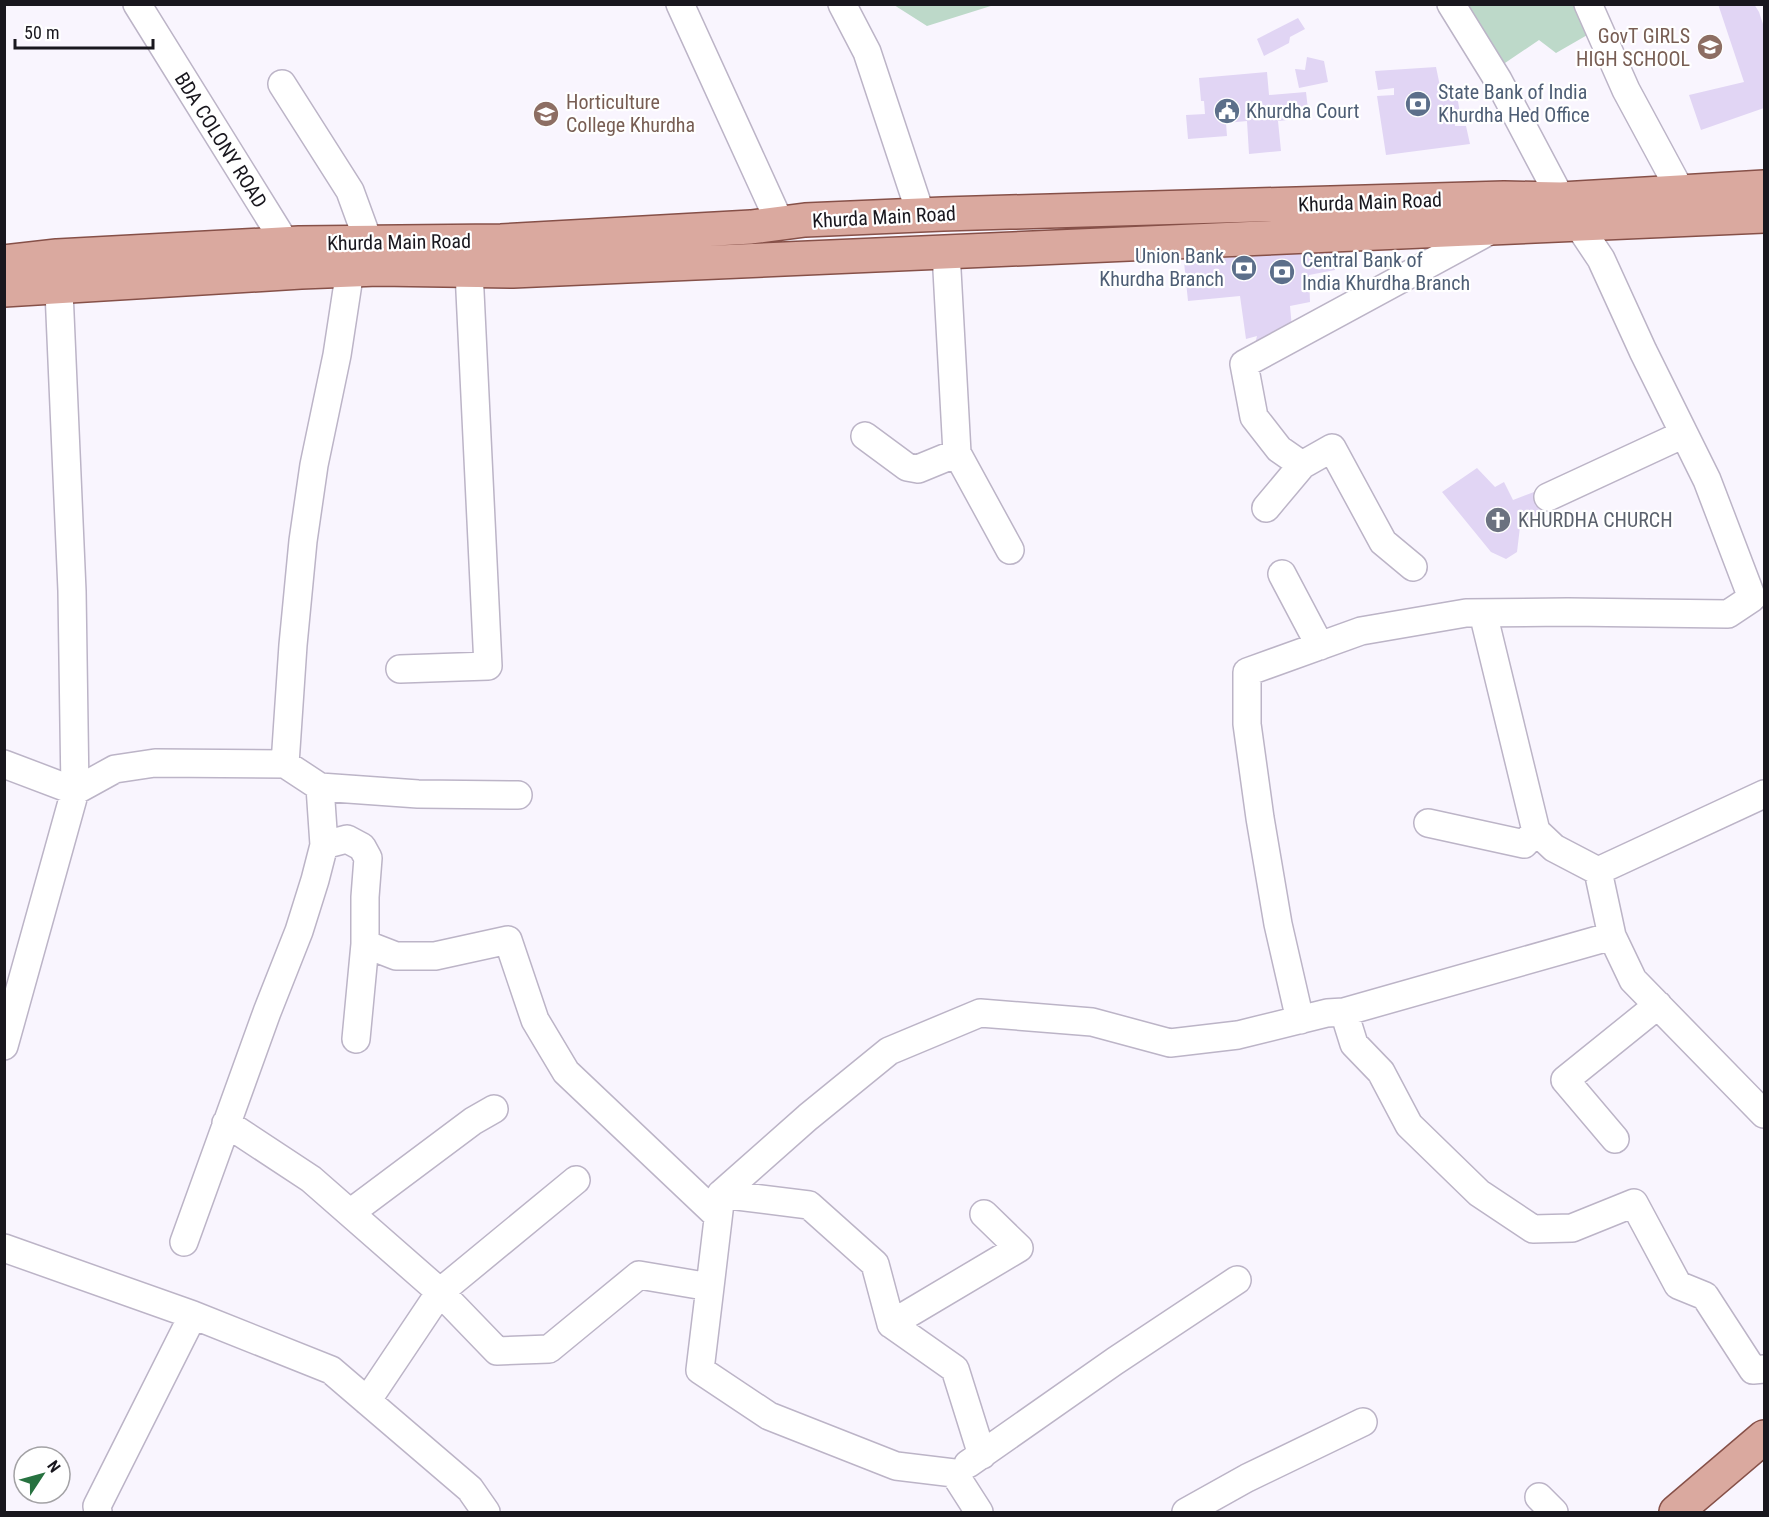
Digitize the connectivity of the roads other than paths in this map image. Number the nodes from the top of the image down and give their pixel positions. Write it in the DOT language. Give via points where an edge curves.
graph roads {
  1 [pos="137,4"];
  2 [pos="680,4"];
  3 [pos="842,4"];
  4 [pos="1451,4"];
  5 [pos="1588,4"];
  6 [pos="282,84"];
  7 [pos="1764,187"];
  8 [pos="1681,192"];
  9 [pos="1569,211"];
  10 [pos="921,215"];
  11 [pos="1764,216"];
  12 [pos="780,223"];
  13 [pos="1497,227"];
  14 [pos="640,233"];
  15 [pos="369,243"];
  16 [pos="286,244"];
  17 [pos="946,252"];
  18 [pos="4,262"];
  19 [pos="218,262"];
  20 [pos="636,266"];
  21 [pos="350,270"];
  22 [pos="469,271"];
  23 [pos="58,272"];
  24 [pos="4,290"];
  25 [pos="1684,434"];
  26 [pos="865,436"];
  27 [pos="957,453"];
  28 [pos="1302,465"];
  29 [pos="1548,497"];
  30 [pos="1266,508"];
  31 [pos="1010,550"];
  32 [pos="1413,567"];
  33 [pos="1282,574"];
  34 [pos="1758,608"];
  35 [pos="1483,613"];
  36 [pos="1320,646"];
  37 [pos="399,669"];
  38 [pos="4,764"];
  39 [pos="285,764"];
  40 [pos="320,787"];
  41 [pos="75,791"];
  42 [pos="1764,794"];
  43 [pos="518,795"];
  44 [pos="1428,823"];
  45 [pos="1536,831"];
  46 [pos="324,845"];
  47 [pos="1598,871"];
  48 [pos="1612,936"];
  49 [pos="365,944"];
  50 [pos="1658,1005"];
  51 [pos="1344,1012"];
  52 [pos="1300,1020"];
  53 [pos="356,1039"];
  54 [pos="4,1046"];
  55 [pos="494,1109"];
  56 [pos="1764,1114"];
  57 [pos="226,1123"];
  58 [pos="1615,1139"];
  59 [pos="576,1180"];
  60 [pos="719,1205"];
  61 [pos="350,1213"];
  62 [pos="984,1214"];
  63 [pos="184,1242"];
  64 [pos="4,1248"];
  65 [pos="1237,1280"];
  66 [pos="710,1287"];
  67 [pos="440,1292"];
  68 [pos="193,1315"];
  69 [pos="891,1324"];
  70 [pos="1764,1370"];
  71 [pos="367,1401"];
  72 [pos="1363,1422"];
  73 [pos="1764,1437"];
  74 [pos="982,1455"];
  75 [pos="954,1473"];
  76 [pos="98,1512"];
  77 [pos="486,1512"];
  78 [pos="979,1512"];
  79 [pos="1186,1512"];
  80 [pos="1676,1512"];
  1 -- 16 [label="street, BDA COLONY ROAD"];
  2 -- 12 [label="street"];
  3 -- 10 [label="street" via="867,52"];
  4 -- 9 [label="street" via="1498,80"];
  5 -- 8 [label="street" via="1626,90"];
  6 -- 15 [label="street" via="350,191"];
  7 -- 8 [label="main road, Khurda Main Road"];
  8 -- 9 [label="main road, Khurda Main Road"];
  9 -- 10 [label="main road, Khurda Main Road" via="1504,198"];
  9 -- 11 [label="main road"];
  9 -- 13 [label="main road, Khurda Main Road"];
  9 -- 25 [label="street" via="1601,259"];
  10 -- 12 [label="main road, Khurda Main Road"];
  12 -- 14 [label="main road, Khurda Main Road"];
  13 -- 17 [label="main road, Khurda Main Road"];
  13 -- 28 [label="street" via="1244,364 1254,417 1279,449"];
  14 -- 15 [label="main road, Khurda Main Road"];
  14 -- 20 [label="main road"];
  15 -- 16 [label="main road, Khurda Main Road"];
  16 -- 19 [label="main road, Khurda Main Road"];
  17 -- 20 [label="main road, Khurda Main Road"];
  17 -- 27 [label="street"];
  18 -- 23 [label="main road, Khurda Main Road"];
  19 -- 21 [label="main road, Khurda Main Road"];
  19 -- 23 [label="main road, Khurda Main Road"];
  20 -- 22 [label="main road, Khurda Main Road"];
  21 -- 22 [label="main road, Khurda Main Road"];
  21 -- 39 [label="street" via="303,541"];
  22 -- 37 [label="street" via="488,666"];
  23 -- 24 [label="main road, Khurda Main Road"];
  23 -- 41 [label="street" via="72,591"];
  25 -- 29 [label="street"];
  25 -- 34 [label="street" via="1707,480"];
  26 -- 27 [label="street" via="907,467 918,469"];
  27 -- 31 [label="street"];
  28 -- 30 [label="street"];
  28 -- 32 [label="street" via="1332,448 1383,542"];
  33 -- 36 [label="street"];
  34 -- 35 [label="street" via="1728,614"];
  35 -- 36 [label="street" via="1361,631"];
  35 -- 45 [label="street"];
  36 -- 52 [label="street" via="1247,672 1247,724 1260,818"];
  38 -- 41 [label="street"];
  39 -- 40 [label="street"];
  39 -- 41 [label="street" via="155,763 115,769"];
  40 -- 43 [label="street" via="418,794"];
  40 -- 46 [label="street"];
  41 -- 54 [label="street"];
  42 -- 47 [label="street"];
  44 -- 45 [label="street" via="1524,844"];
  45 -- 47 [label="street" via="1554,848"];
  46 -- 49 [label="street" via="347,839 362,847 368,858"];
  46 -- 57 [label="street" via="299,931"];
  47 -- 48 [label="street"];
  48 -- 50 [label="street" via="1633,980"];
  48 -- 51 [label="street"];
  49 -- 53 [label="street"];
  49 -- 60 [label="street" via="396,956 435,956 508,940 535,1020 566,1072"];
  50 -- 56 [label="street"];
  50 -- 58 [label="street" via="1565,1080"];
  51 -- 52 [label="street"];
  51 -- 70 [label="street" via="1354,1044 1381,1072 1409,1125 1479,1193 1533,1228 1572,1228 1634,1203 1678,1285 1705,1296 1754,1370"];
  52 -- 60 [label="street" via="1238,1035 1170,1043 1092,1023 980,1013 889,1051 808,1117"];
  55 -- 61 [label="street"];
  57 -- 61 [label="street" via="311,1179"];
  57 -- 63 [label="street"];
  59 -- 67 [label="street"];
  60 -- 66 [label="street"];
  60 -- 69 [label="street" via="809,1205 875,1264"];
  61 -- 67 [label="street"];
  62 -- 69 [label="street" via="1019,1248"];
  64 -- 68 [label="street"];
  65 -- 74 [label="street"];
  66 -- 67 [label="street" via="639,1275 549,1349 497,1351"];
  66 -- 75 [label="street" via="700,1370 770,1416 896,1466"];
  67 -- 71 [label="street"];
  68 -- 71 [label="street" via="332,1370"];
  68 -- 76 [label="street" via="97,1506"];
  69 -- 74 [label="street" via="955,1369"];
  71 -- 77 [label="street" via="470,1490"];
  72 -- 79 [label="street"];
  73 -- 80 [label="main road"];
  74 -- 75 [label="street"];
  75 -- 78 [label="street"];
}
